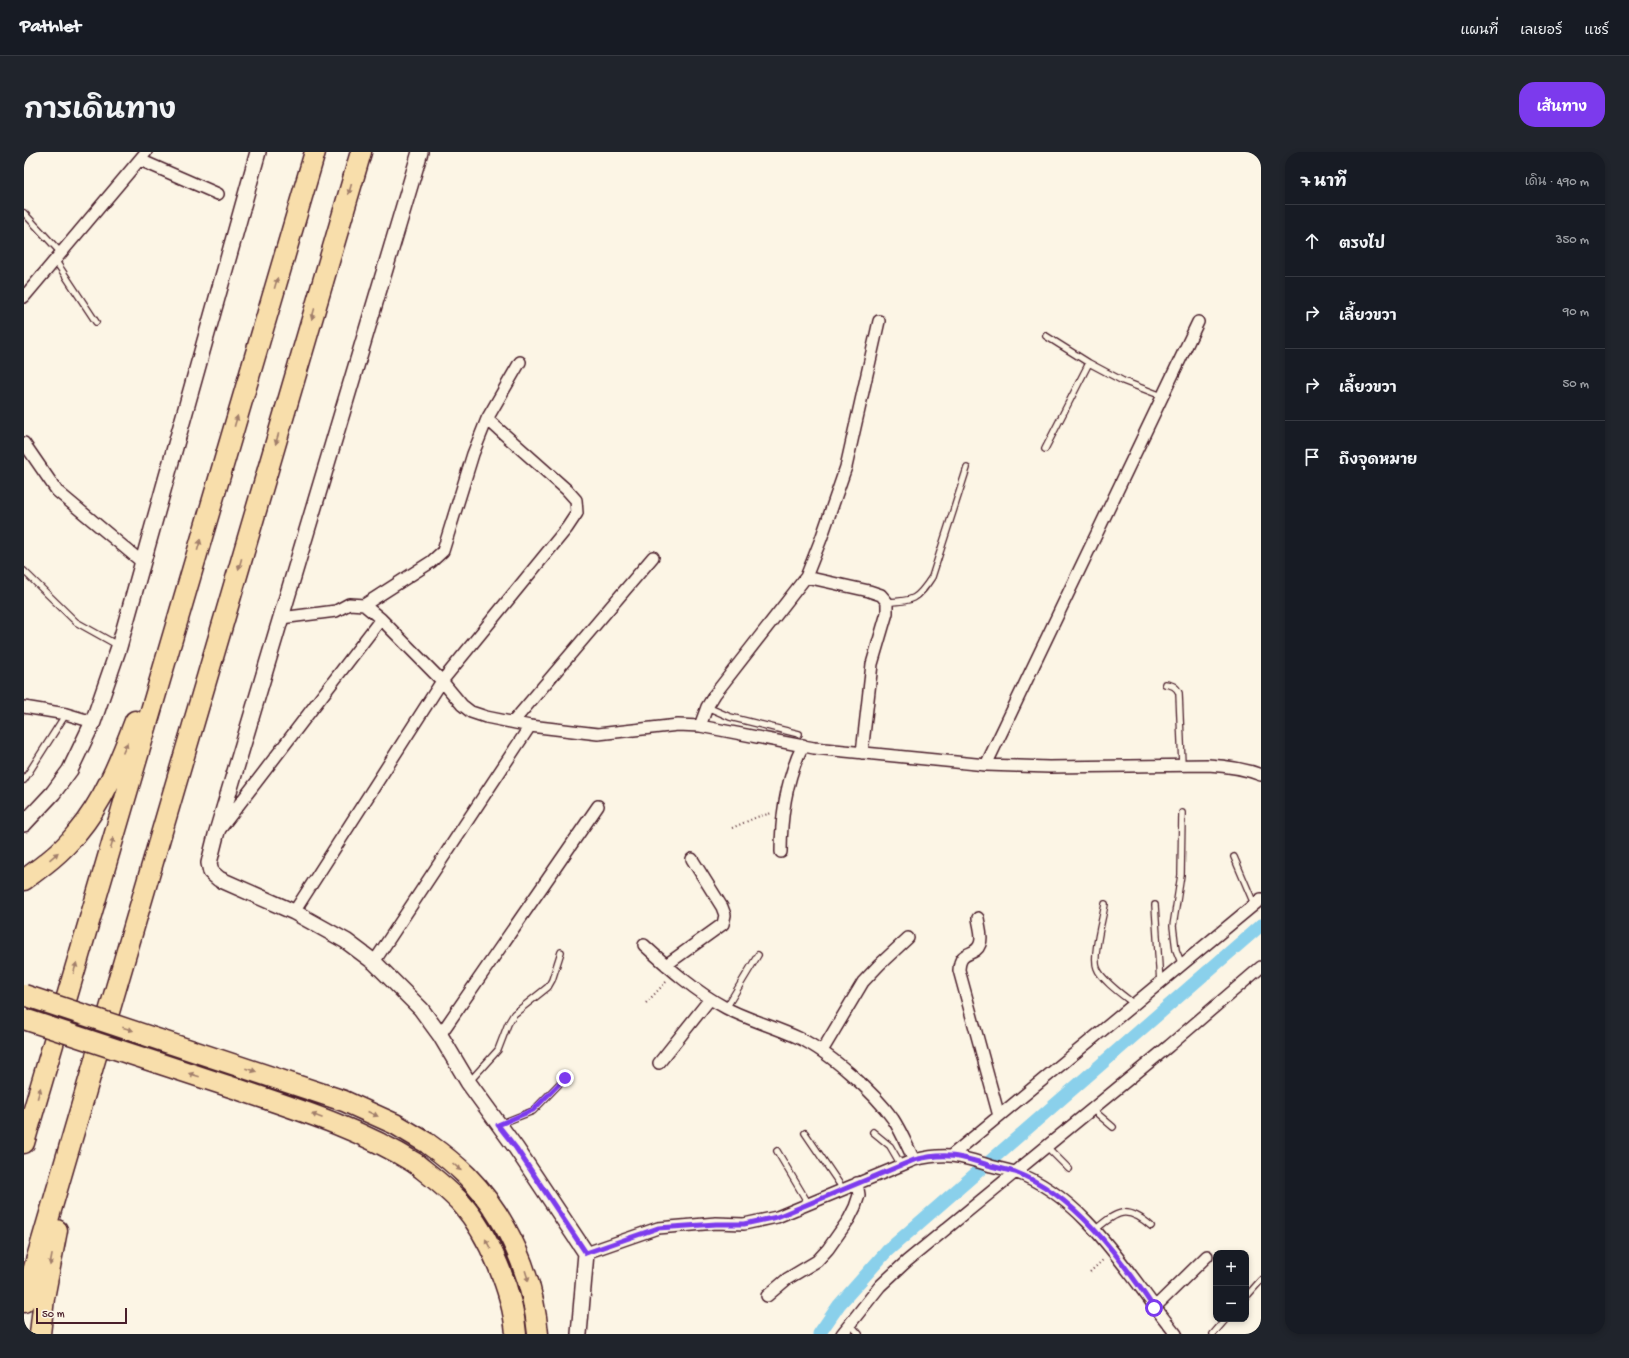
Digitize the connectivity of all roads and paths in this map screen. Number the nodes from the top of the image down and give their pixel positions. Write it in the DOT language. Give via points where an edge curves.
graph roads {
  1 [pos="258,152"];
  2 [pos="315,152"];
  3 [pos="361,152"];
  4 [pos="420,152"];
  5 [pos="143,156"];
  6 [pos="218,194"];
  7 [pos="24,213"];
  8 [pos="58,257"];
  9 [pos="24,297"];
  10 [pos="879,321"];
  11 [pos="96,322"];
  12 [pos="1198,322"];
  13 [pos="1046,336"];
  14 [pos="520,362"];
  15 [pos="1089,363"];
  16 [pos="1162,396"];
  17 [pos="487,419"];
  18 [pos="24,443"];
  19 [pos="1045,448"];
  20 [pos="967,468"];
  21 [pos="653,557"];
  22 [pos="143,563"];
  23 [pos="24,571"];
  24 [pos="806,577"];
  25 [pos="188,583"];
  26 [pos="887,602"];
  27 [pos="364,605"];
  28 [pos="280,618"];
  29 [pos="381,619"];
  30 [pos="119,647"];
  31 [pos="442,681"];
  32 [pos="1165,684"];
  33 [pos="24,707"];
  34 [pos="707,707"];
  35 [pos="66,714"];
  36 [pos="93,722"];
  37 [pos="512,722"];
  38 [pos="530,726"];
  39 [pos="700,726"];
  40 [pos="799,734"];
  41 [pos="803,746"];
  42 [pos="862,753"];
  43 [pos="1182,765"];
  44 [pos="986,766"];
  45 [pos="1261,775"];
  46 [pos="24,780"];
  47 [pos="598,806"];
  48 [pos="784,810"];
  49 [pos="1182,813"];
  50 [pos="24,824"];
  51 [pos="732,828"];
  52 [pos="216,835"];
  53 [pos="780,852"];
  54 [pos="1234,857"];
  55 [pos="692,859"];
  56 [pos="24,880"];
  57 [pos="1258,902"];
  58 [pos="1105,904"];
  59 [pos="1155,905"];
  60 [pos="294,912"];
  61 [pos="978,918"];
  62 [pos="908,938"];
  63 [pos="644,945"];
  64 [pos="561,952"];
  65 [pos="758,955"];
  66 [pos="374,962"];
  67 [pos="1182,965"];
  68 [pos="1261,967"];
  69 [pos="670,968"];
  70 [pos="1160,983"];
  71 [pos="24,995"];
  72 [pos="710,999"];
  73 [pos="646,1003"];
  74 [pos="1135,1004"];
  75 [pos="726,1008"];
  76 [pos="24,1019"];
  77 [pos="440,1035"];
  78 [pos="822,1051"];
  79 [pos="659,1063"];
  80 [pos="565,1078"];
  81 [pos="468,1082"];
  82 [pos="1092,1109"];
  83 [pos="80,1112"];
  84 [pos="999,1116"];
  85 [pos="498,1125"];
  86 [pos="1113,1127"];
  87 [pos="873,1132"];
  88 [pos="805,1133"];
  89 [pos="24,1143"];
  90 [pos="1047,1146"];
  91 [pos="777,1151"];
  92 [pos="952,1155"];
  93 [pos="914,1160"];
  94 [pos="901,1165"];
  95 [pos="1069,1169"];
  96 [pos="1015,1172"];
  97 [pos="857,1183"];
  98 [pos="843,1189"];
  99 [pos="808,1203"];
  100 [pos="1151,1226"];
  101 [pos="1095,1230"];
  102 [pos="1113,1251"];
  103 [pos="586,1253"];
  104 [pos="1207,1256"];
  105 [pos="1090,1272"];
  106 [pos="1261,1280"];
  107 [pos="1249,1294"];
  108 [pos="767,1296"];
  109 [pos="24,1302"];
  110 [pos="1154,1308"];
  111 [pos="1223,1322"];
  112 [pos="850,1324"];
  113 [pos="40,1334"];
  114 [pos="516,1334"];
  115 [pos="538,1334"];
  116 [pos="579,1334"];
  117 [pos="842,1334"];
  118 [pos="859,1334"];
  119 [pos="1176,1334"];
  120 [pos="1213,1334"];
  1 -- 22 [label="main road"];
  25 -- 2 [label="highway, one-way"];
  3 -- 83 [label="highway, one-way"];
  4 -- 28 [label="main road"];
  5 -- 6 [label="street"];
  5 -- 8 [label="street"];
  7 -- 8 [label="lane"];
  8 -- 9 [label="street"];
  8 -- 11 [label="lane"];
  10 -- 24 [label="street" via="846,467"];
  12 -- 16 [label="street"];
  13 -- 15 [label="lane"];
  14 -- 17 [label="street"];
  15 -- 16 [label="lane" via="1123,381"];
  15 -- 19 [label="lane"];
  16 -- 44 [label="street"];
  17 -- 27 [label="street" via="473,454 443,551 431,562"];
  17 -- 31 [label="street" via="567,490 576,500 577,513"];
  18 -- 22 [label="street" via="58,491"];
  20 -- 26 [label="lane" via="932,577 922,593 914,599"];
  21 -- 37 [label="street"];
  22 -- 30 [label="main road"];
  23 -- 30 [label="lane" via="76,622"];
  24 -- 26 [label="street" via="869,591 881,595"];
  24 -- 34 [label="street"];
  56 -- 25 [label="highway, one-way" via="76,834 105,791 126,744"];
  89 -- 25 [label="highway, one-way"];
  26 -- 42 [label="street" via="887,613 872,664"];
  27 -- 28 [label="street" via="348,604 336,610"];
  27 -- 29 [label="street"];
  28 -- 52 [label="main road"];
  29 -- 31 [label="street"];
  29 -- 52 [label="street"];
  30 -- 36 [label="main road"];
  31 -- 37 [label="street" via="462,705 472,712"];
  31 -- 60 [label="street"];
  32 -- 43 [label="lane" via="1177,688 1179,693"];
  33 -- 35 [label="street"];
  34 -- 39 [label="street"];
  34 -- 40 [label="lane" via="730,717"];
  35 -- 36 [label="street"];
  35 -- 46 [label="lane"];
  36 -- 50 [label="main road" via="70,770"];
  37 -- 38 [label="street"];
  38 -- 39 [label="street" via="598,734 678,725"];
  38 -- 66 [label="street"];
  39 -- 41 [label="street"];
  41 -- 42 [label="street"];
  41 -- 48 [label="street" via="786,791"];
  42 -- 44 [label="street"];
  43 -- 44 [label="street"];
  43 -- 45 [label="street" via="1228,766"];
  47 -- 77 [label="street"];
  48 -- 51 [label="path" via="757,817"];
  48 -- 53 [label="street"];
  49 -- 67 [label="lane" via="1181,875 1173,926 1176,950"];
  52 -- 60 [label="main road" via="209,863 211,872 219,879"];
  54 -- 57 [label="lane"];
  55 -- 69 [label="street" via="725,915 723,924"];
  57 -- 67 [label="street"];
  58 -- 74 [label="lane" via="1096,957 1097,968 1111,985"];
  59 -- 70 [label="lane"];
  60 -- 66 [label="main road" via="346,941"];
  61 -- 84 [label="street" via="980,944 977,950 964,956 959,970"];
  62 -- 78 [label="street" via="863,982"];
  63 -- 69 [label="street"];
  64 -- 81 [label="lane" via="548,987 514,1014 498,1050"];
  65 -- 75 [label="lane"];
  66 -- 77 [label="main road" via="421,1009"];
  67 -- 70 [label="street"];
  68 -- 82 [label="street"];
  69 -- 72 [label="street"];
  69 -- 73 [label="path"];
  70 -- 74 [label="street"];
  71 -- 115 [label="highway, one-way, bridge" via="344,1101 395,1124 427,1143 467,1176 504,1226 525,1271 532,1295"];
  72 -- 75 [label="street"];
  72 -- 79 [label="street"];
  74 -- 84 [label="street"];
  75 -- 78 [label="street"];
  114 -- 76 [label="highway, one-way, bridge" via="508,1294 497,1260 480,1229 462,1204 415,1163 365,1135 308,1113"];
  77 -- 81 [label="main road"];
  78 -- 93 [label="street" via="875,1098 893,1120"];
  80 -- 85 [label="lane" via="533,1110"];
  81 -- 85 [label="main road"];
  82 -- 86 [label="lane"];
  82 -- 90 [label="street"];
  83 -- 109 [label="highway"];
  83 -- 113 [label="highway, one-way"];
  84 -- 92 [label="street"];
  85 -- 103 [label="main road"];
  87 -- 94 [label="lane" via="890,1146"];
  88 -- 98 [label="lane"];
  90 -- 95 [label="lane"];
  90 -- 96 [label="street"];
  91 -- 99 [label="lane"];
  92 -- 93 [label="street" via="929,1156"];
  92 -- 96 [label="street"];
  93 -- 94 [label="street"];
  94 -- 97 [label="street"];
  96 -- 101 [label="street" via="1043,1186"];
  96 -- 112 [label="street" via="907,1261 880,1286"];
  97 -- 98 [label="street"];
  97 -- 108 [label="street" via="859,1195 855,1207 828,1249 817,1261 787,1279"];
  98 -- 99 [label="street"];
  99 -- 103 [label="street" via="777,1217 744,1224 658,1228"];
  100 -- 101 [label="lane" via="1140,1217 1127,1212 1112,1216"];
  101 -- 102 [label="street"];
  102 -- 105 [label="path"];
  102 -- 110 [label="street"];
  103 -- 116 [label="main road"];
  104 -- 110 [label="street"];
  106 -- 107 [label="lane"];
  110 -- 119 [label="street"];
  111 -- 120 [label="lane"];
  112 -- 117 [label="street"];
  112 -- 118 [label="lane"];
}
